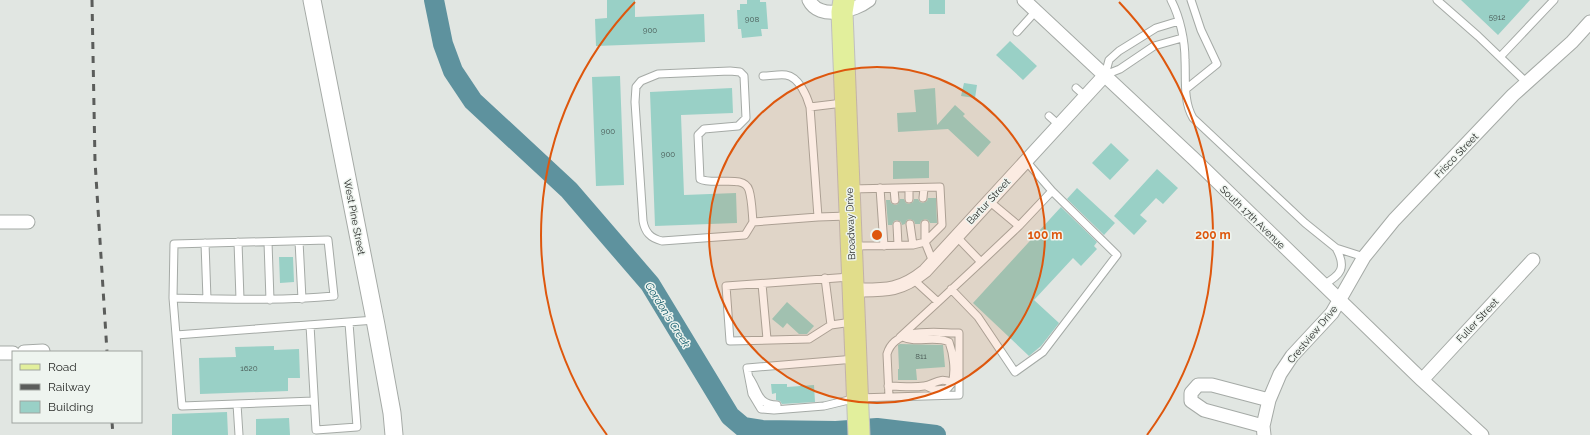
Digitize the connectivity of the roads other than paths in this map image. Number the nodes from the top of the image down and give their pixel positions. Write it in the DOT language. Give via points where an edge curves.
graph roads {
  1 [pos="312,0"];
  2 [pos="809,0"];
  3 [pos="869,0"];
  4 [pos="1024,0"];
  5 [pos="1171,0"];
  6 [pos="1192,0"];
  7 [pos="1437,0"];
  8 [pos="1554,0"];
  9 [pos="841,4"];
  10 [pos="1036,11"];
  11 [pos="1179,21"];
  12 [pos="1590,22"];
  13 [pos="1017,32"];
  14 [pos="1182,38"];
  15 [pos="1500,57"];
  16 [pos="1105,75"];
  17 [pos="764,76"];
  18 [pos="1527,83"];
  19 [pos="1186,89"];
  20 [pos="845,103"];
  21 [pos="810,107"];
  22 [pos="1048,116"];
  23 [pos="1059,125"];
  24 [pos="1026,161"];
  25 [pos="880,188"];
  26 [pos="894,188"];
  27 [pos="908,188"];
  28 [pos="924,188"];
  29 [pos="849,189"];
  30 [pos="1052,191"];
  31 [pos="923,198"];
  32 [pos="909,199"];
  33 [pos="895,200"];
  34 [pos="989,201"];
  35 [pos="850,216"];
  36 [pos="818,217"];
  37 [pos="0,222"];
  38 [pos="28,222"];
  39 [pos="753,222"];
  40 [pos="910,224"];
  41 [pos="925,224"];
  42 [pos="897,225"];
  43 [pos="1019,226"];
  44 [pos="956,236"];
  45 [pos="299,241"];
  46 [pos="238,242"];
  47 [pos="268,242"];
  48 [pos="925,242"];
  49 [pos="205,243"];
  50 [pos="898,245"];
  51 [pos="913,245"];
  52 [pos="851,246"];
  53 [pos="884,246"];
  54 [pos="1336,248"];
  55 [pos="1364,257"];
  56 [pos="1533,260"];
  57 [pos="933,262"];
  58 [pos="981,262"];
  59 [pos="826,278"];
  60 [pos="914,280"];
  61 [pos="853,283"];
  62 [pos="762,284"];
  63 [pos="1323,285"];
  64 [pos="951,289"];
  65 [pos="173,298"];
  66 [pos="207,299"];
  67 [pos="240,299"];
  68 [pos="302,299"];
  69 [pos="270,300"];
  70 [pos="1339,301"];
  71 [pos="938,302"];
  72 [pos="375,320"];
  73 [pos="854,322"];
  74 [pos="348,323"];
  75 [pos="310,325"];
  76 [pos="831,325"];
  77 [pos="176,336"];
  78 [pos="901,338"];
  79 [pos="767,339"];
  80 [pos="0,353"];
  81 [pos="12,353"];
  82 [pos="856,359"];
  83 [pos="1422,380"];
  84 [pos="888,386"];
  85 [pos="889,397"];
  86 [pos="1269,400"];
  87 [pos="314,401"];
  88 [pos="237,404"];
  89 [pos="857,405"];
  90 [pos="1263,431"];
  91 [pos="239,435"];
  92 [pos="394,435"];
  93 [pos="859,435"];
  94 [pos="1482,435"];
  1 -- 72 [label="street, West Pine Street"];
  2 -- 9 [label="street" via="823,12"];
  3 -- 9 [label="street" via="862,5"];
  4 -- 10 [label="street, South 17th Avenue"];
  5 -- 11 [label="lane"];
  6 -- 19 [label="lane" via="1200,30 1217,64"];
  7 -- 15 [label="lane"];
  8 -- 15 [label="lane"];
  9 -- 20 [label="main road, Broadway Drive"];
  10 -- 13 [label="lane"];
  10 -- 16 [label="street, South 17th Avenue"];
  11 -- 14 [label="lane"];
  11 -- 16 [label="lane" via="1156,28 1119,51 1109,60"];
  12 -- 18 [label="street, Frisco Street"];
  14 -- 16 [label="lane" via="1154,46 1120,69"];
  14 -- 19 [label="lane" via="1186,59"];
  15 -- 18 [label="lane"];
  16 -- 23 [label="street, Bartur Street" via="1081,92"];
  16 -- 63 [label="street, South 17th Avenue"];
  17 -- 21 [label="lane" via="787,75 797,82"];
  18 -- 55 [label="street, Frisco Street" via="1394,220"];
  19 -- 54 [label="lane" via="1189,109 1197,122 1305,223"];
  20 -- 21 [label="lane"];
  20 -- 29 [label="main road, Broadway Drive"];
  21 -- 36 [label="lane"];
  22 -- 23 [label="lane"];
  23 -- 24 [label="street, Bartur Street"];
  24 -- 30 [label="lane"];
  24 -- 34 [label="street, Bartur Street"];
  25 -- 26 [label="lane"];
  25 -- 29 [label="lane"];
  25 -- 53 [label="lane"];
  26 -- 27 [label="lane"];
  26 -- 33 [label="lane"];
  27 -- 28 [label="lane"];
  27 -- 32 [label="lane"];
  28 -- 31 [label="lane"];
  28 -- 48 [label="lane" via="940,187 942,225"];
  29 -- 35 [label="main road, Broadway Drive"];
  30 -- 43 [label="lane"];
  30 -- 64 [label="lane" via="1117,255 1043,352 1015,372 978,317"];
  34 -- 43 [label="lane"];
  34 -- 44 [label="street, Bartur Street"];
  35 -- 36 [label="lane"];
  35 -- 52 [label="main road, Broadway Drive"];
  36 -- 39 [label="lane"];
  37 -- 38 [label="street"];
  39 -- 39 [label="lane" via="749,189 745,183 706,182 700,179 698,135 704,129 738,126 746,118 744,76 740,72 730,71 658,74 641,81 636,87 635,102 643,220 648,234 654,239 662,240 745,235"];
  40 -- 51 [label="lane"];
  41 -- 48 [label="lane"];
  42 -- 50 [label="lane"];
  43 -- 58 [label="lane"];
  44 -- 57 [label="street, Bartur Street"];
  44 -- 58 [label="lane"];
  45 -- 47 [label="lane"];
  45 -- 68 [label="lane"];
  45 -- 68 [label="lane" via="328,240 334,296"];
  46 -- 47 [label="lane"];
  46 -- 49 [label="lane"];
  46 -- 67 [label="lane"];
  47 -- 69 [label="lane"];
  48 -- 51 [label="lane"];
  48 -- 57 [label="lane"];
  49 -- 65 [label="lane" via="174,244"];
  49 -- 66 [label="lane"];
  50 -- 51 [label="lane"];
  50 -- 53 [label="lane"];
  52 -- 53 [label="lane"];
  52 -- 61 [label="main road, Broadway Drive"];
  54 -- 55 [label="lane"];
  54 -- 63 [label="lane" via="1341,256 1340,272 1336,278"];
  55 -- 70 [label="street, Frisco Street"];
  56 -- 83 [label="street, Fuller Street"];
  57 -- 60 [label="street, Bartur Street"];
  58 -- 64 [label="lane"];
  59 -- 61 [label="lane"];
  59 -- 62 [label="lane"];
  59 -- 76 [label="lane"];
  60 -- 61 [label="street, Bartur Street" via="894,288 877,290"];
  60 -- 71 [label="lane"];
  61 -- 73 [label="main road, Broadway Drive"];
  62 -- 79 [label="lane"];
  62 -- 79 [label="lane" via="726,286 730,341"];
  63 -- 70 [label="street, South 17th Avenue"];
  64 -- 71 [label="lane"];
  65 -- 66 [label="lane"];
  65 -- 77 [label="lane"];
  66 -- 67 [label="lane"];
  67 -- 69 [label="lane"];
  68 -- 69 [label="lane"];
  70 -- 83 [label="street, South 17th Avenue"];
  70 -- 86 [label="street, Crestview Drive" via="1332,313 1292,356 1280,374"];
  71 -- 78 [label="lane"];
  72 -- 74 [label="lane"];
  72 -- 92 [label="street, West Pine Street"];
  73 -- 76 [label="lane"];
  73 -- 82 [label="main road, Broadway Drive"];
  74 -- 75 [label="lane"];
  74 -- 87 [label="lane" via="357,427 316,430"];
  75 -- 77 [label="lane"];
  75 -- 87 [label="lane"];
  76 -- 79 [label="lane" via="809,339"];
  77 -- 88 [label="lane" via="182,406"];
  78 -- 84 [label="lane" via="889,348 887,354"];
  78 -- 84 [label="lane" via="942,339 949,342 952,349 954,378 952,383 947,380 926,386"];
  78 -- 85 [label="lane" via="912,334 959,333 959,395"];
  80 -- 81 [label="street"];
  82 -- 89 [label="main road, Broadway Drive"];
  82 -- 89 [label="lane" via="747,368 752,394 761,409"];
  83 -- 94 [label="street, South 17th Avenue"];
  84 -- 85 [label="lane"];
  85 -- 89 [label="lane"];
  86 -- 90 [label="street, Crestview Drive"];
  86 -- 90 [label="street" via="1212,385 1198,385 1192,393 1191,401 1204,410"];
  87 -- 88 [label="lane"];
  88 -- 91 [label="lane"];
  89 -- 93 [label="main road, Broadway Drive"];
}
